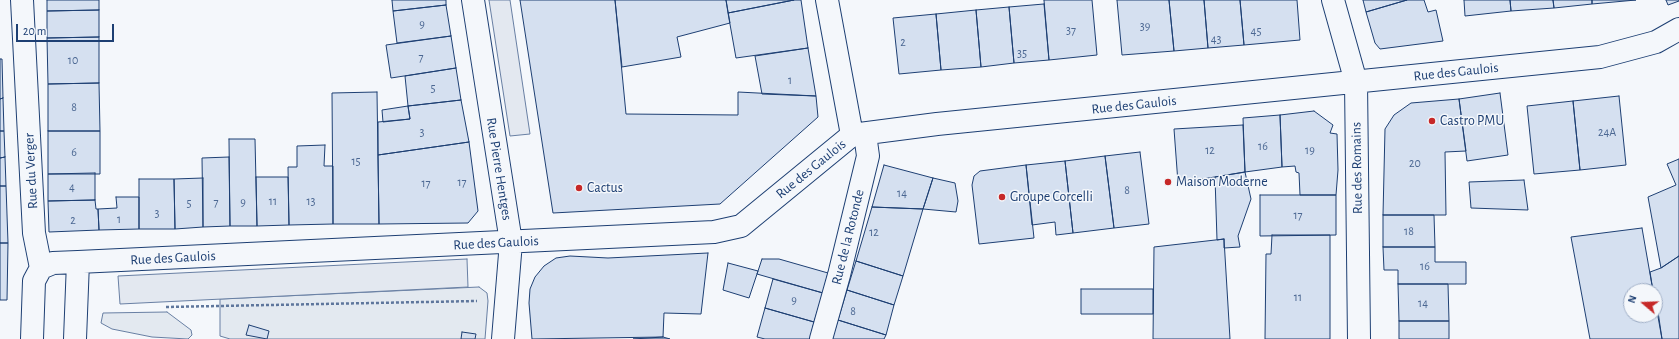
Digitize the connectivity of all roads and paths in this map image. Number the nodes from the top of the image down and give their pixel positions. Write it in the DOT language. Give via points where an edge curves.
graph roads {
  1 [pos="22,0"];
  2 [pos="473,0"];
  3 [pos="827,0"];
  4 [pos="1333,0"];
  5 [pos="1679,29"];
  6 [pos="1356,82"];
  7 [pos="859,134"];
  8 [pos="510,242"];
  9 [pos="78,262"];
  10 [pos="41,268"];
  11 [pos="506,301"];
  12 [pos="166,307"];
  13 [pos="32,339"];
  14 [pos="75,339"];
  15 [pos="503,339"];
  16 [pos="821,339"];
  17 [pos="1359,339"];
  1 -- 10 [label="street, Rue du Verger" via="34,233"];
  2 -- 8 [label="street, Rue Pierre Hentges"];
  3 -- 7 [label="street, Rue de la Rotonde"];
  4 -- 6 [label="street, Rue des Romains"];
  5 -- 6 [label="street, Rue des Gaulois" via="1656,42 1600,58"];
  6 -- 7 [label="street, Rue des Gaulois"];
  6 -- 17 [label="street, Rue des Romains"];
  7 -- 8 [label="street, Rue des Gaulois" via="741,226 714,232"];
  7 -- 16 [label="street, Rue de la Rotonde" via="868,156"];
  8 -- 9 [label="street, Rue des Gaulois"];
  8 -- 11 [label="street, Rue Pierre Hentges"];
  9 -- 10 [label="street, Rue des Gaulois" via="53,263"];
  9 -- 14 [label="street"];
  10 -- 13 [label="street" via="34,281"];
  11 -- 12 [label="path"];
  11 -- 15 [label="street, Rue Pierre Hentges"];
}
